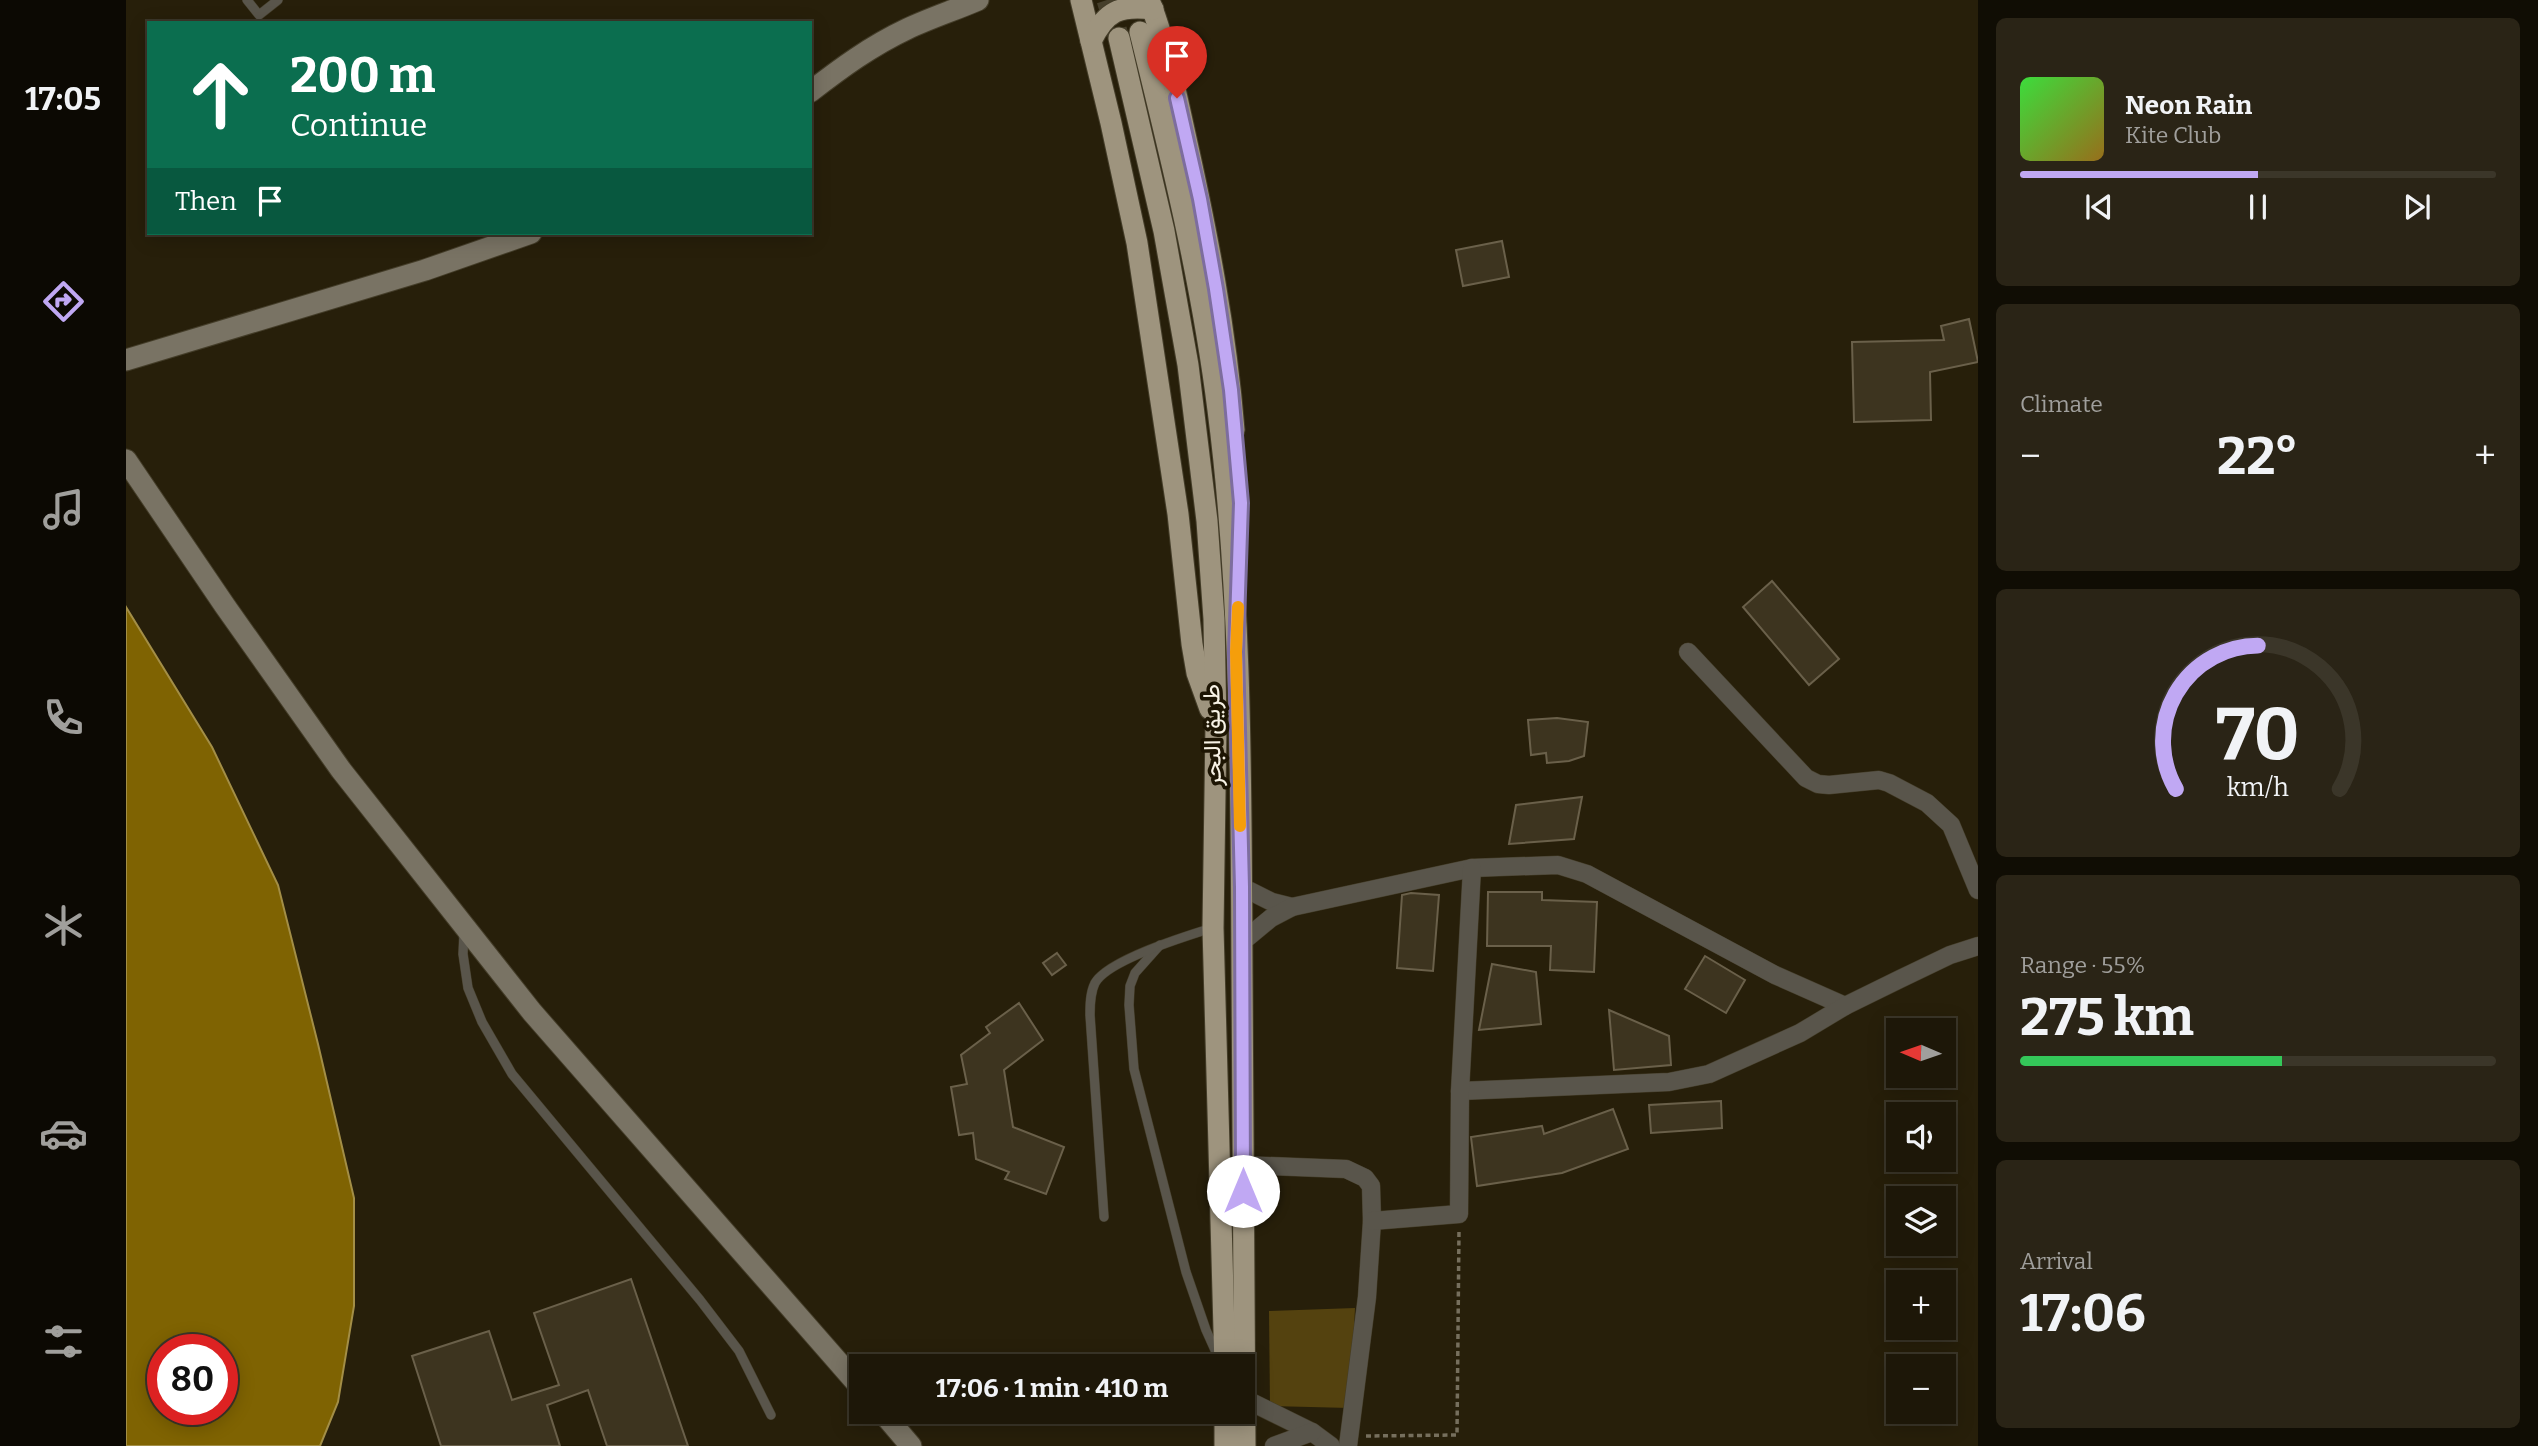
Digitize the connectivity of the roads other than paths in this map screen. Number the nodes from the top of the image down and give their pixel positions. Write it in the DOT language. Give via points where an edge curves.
graph roads {
  1 [pos="247,0"];
  2 [pos="278,0"];
  3 [pos="979,0"];
  4 [pos="1081,0"];
  5 [pos="1151,5"];
  6 [pos="1140,32"];
  7 [pos="1119,38"];
  8 [pos="1091,41"];
  9 [pos="812,90"];
  10 [pos="525,235"];
  11 [pos="126,360"];
  12 [pos="126,460"];
  13 [pos="1236,652"];
  14 [pos="1688,653"];
  15 [pos="1216,726"];
  16 [pos="1472,867"];
  17 [pos="1242,887"];
  18 [pos="1978,890"];
  19 [pos="1292,907"];
  20 [pos="465,927"];
  21 [pos="1213,928"];
  22 [pos="1242,942"];
  23 [pos="1160,945"];
  24 [pos="1978,946"];
  25 [pos="1845,1006"];
  26 [pos="1460,1091"];
  27 [pos="1242,1165"];
  28 [pos="1104,1217"];
  29 [pos="1373,1221"];
  30 [pos="1217,1354"];
  31 [pos="1223,1354"];
  32 [pos="1244,1354"];
  33 [pos="849,1374"];
  34 [pos="1255,1404"];
  35 [pos="771,1415"];
  36 [pos="892,1424"];
  37 [pos="1225,1424"];
  38 [pos="1245,1424"];
  39 [pos="1312,1432"];
  40 [pos="1349,1441"];
  41 [pos="911,1446"];
  42 [pos="1225,1446"];
  43 [pos="1245,1446"];
  44 [pos="1274,1446"];
  45 [pos="1329,1446"];
  1 -- 2 [label="lane" via="259,15"];
  3 -- 9 [label="main road" via="908,28"];
  4 -- 8 [label="highway"];
  5 -- 8 [label="highway" via="1116,11 1098,26"];
  5 -- 13 [label="highway" via="1200,199 1231,390 1241,525"];
  6 -- 13 [label="highway, طريق البحر" via="1182,203 1209,340 1225,480"];
  7 -- 15 [label="highway, طريق البحر" via="1164,231 1188,365 1208,520"];
  8 -- 15 [label="highway" via="1148,310 1196,673"];
  10 -- 11 [label="main road"];
  12 -- 20 [label="main road" via="341,770"];
  13 -- 17 [label="highway, طريق البحر"];
  14 -- 18 [label="street" via="1806,778 1829,785 1879,780 1941,814 1951,825"];
  15 -- 21 [label="highway, طريق البحر"];
  16 -- 19 [label="street"];
  16 -- 25 [label="street" via="1541,864 1573,868 1775,975"];
  16 -- 26 [label="street"];
  17 -- 19 [label="street"];
  17 -- 22 [label="highway, طريق البحر"];
  19 -- 22 [label="street"];
  20 -- 33 [label="main road" via="532,1012"];
  20 -- 35 [label="lane" via="468,988 512,1074 739,1351"];
  21 -- 23 [label="lane"];
  21 -- 31 [label="highway, طريق البحر"];
  22 -- 27 [label="highway, طريق البحر"];
  23 -- 28 [label="lane" via="1104,974 1090,997"];
  23 -- 30 [label="lane" via="1135,973 1130,986 1134,1069 1186,1272"];
  24 -- 25 [label="street"];
  25 -- 26 [label="street" via="1737,1063 1690,1079"];
  26 -- 29 [label="street" via="1459,1214"];
  27 -- 29 [label="street" via="1357,1173 1371,1186"];
  27 -- 32 [label="highway, طريق البحر"];
  29 -- 40 [label="street"];
  34 -- 39 [label="street"];
  36 -- 41 [label="main road"];
  37 -- 42 [label="highway"];
  38 -- 43 [label="highway, طريق البحر"];
  39 -- 44 [label="street"];
  39 -- 45 [label="street"];
}
